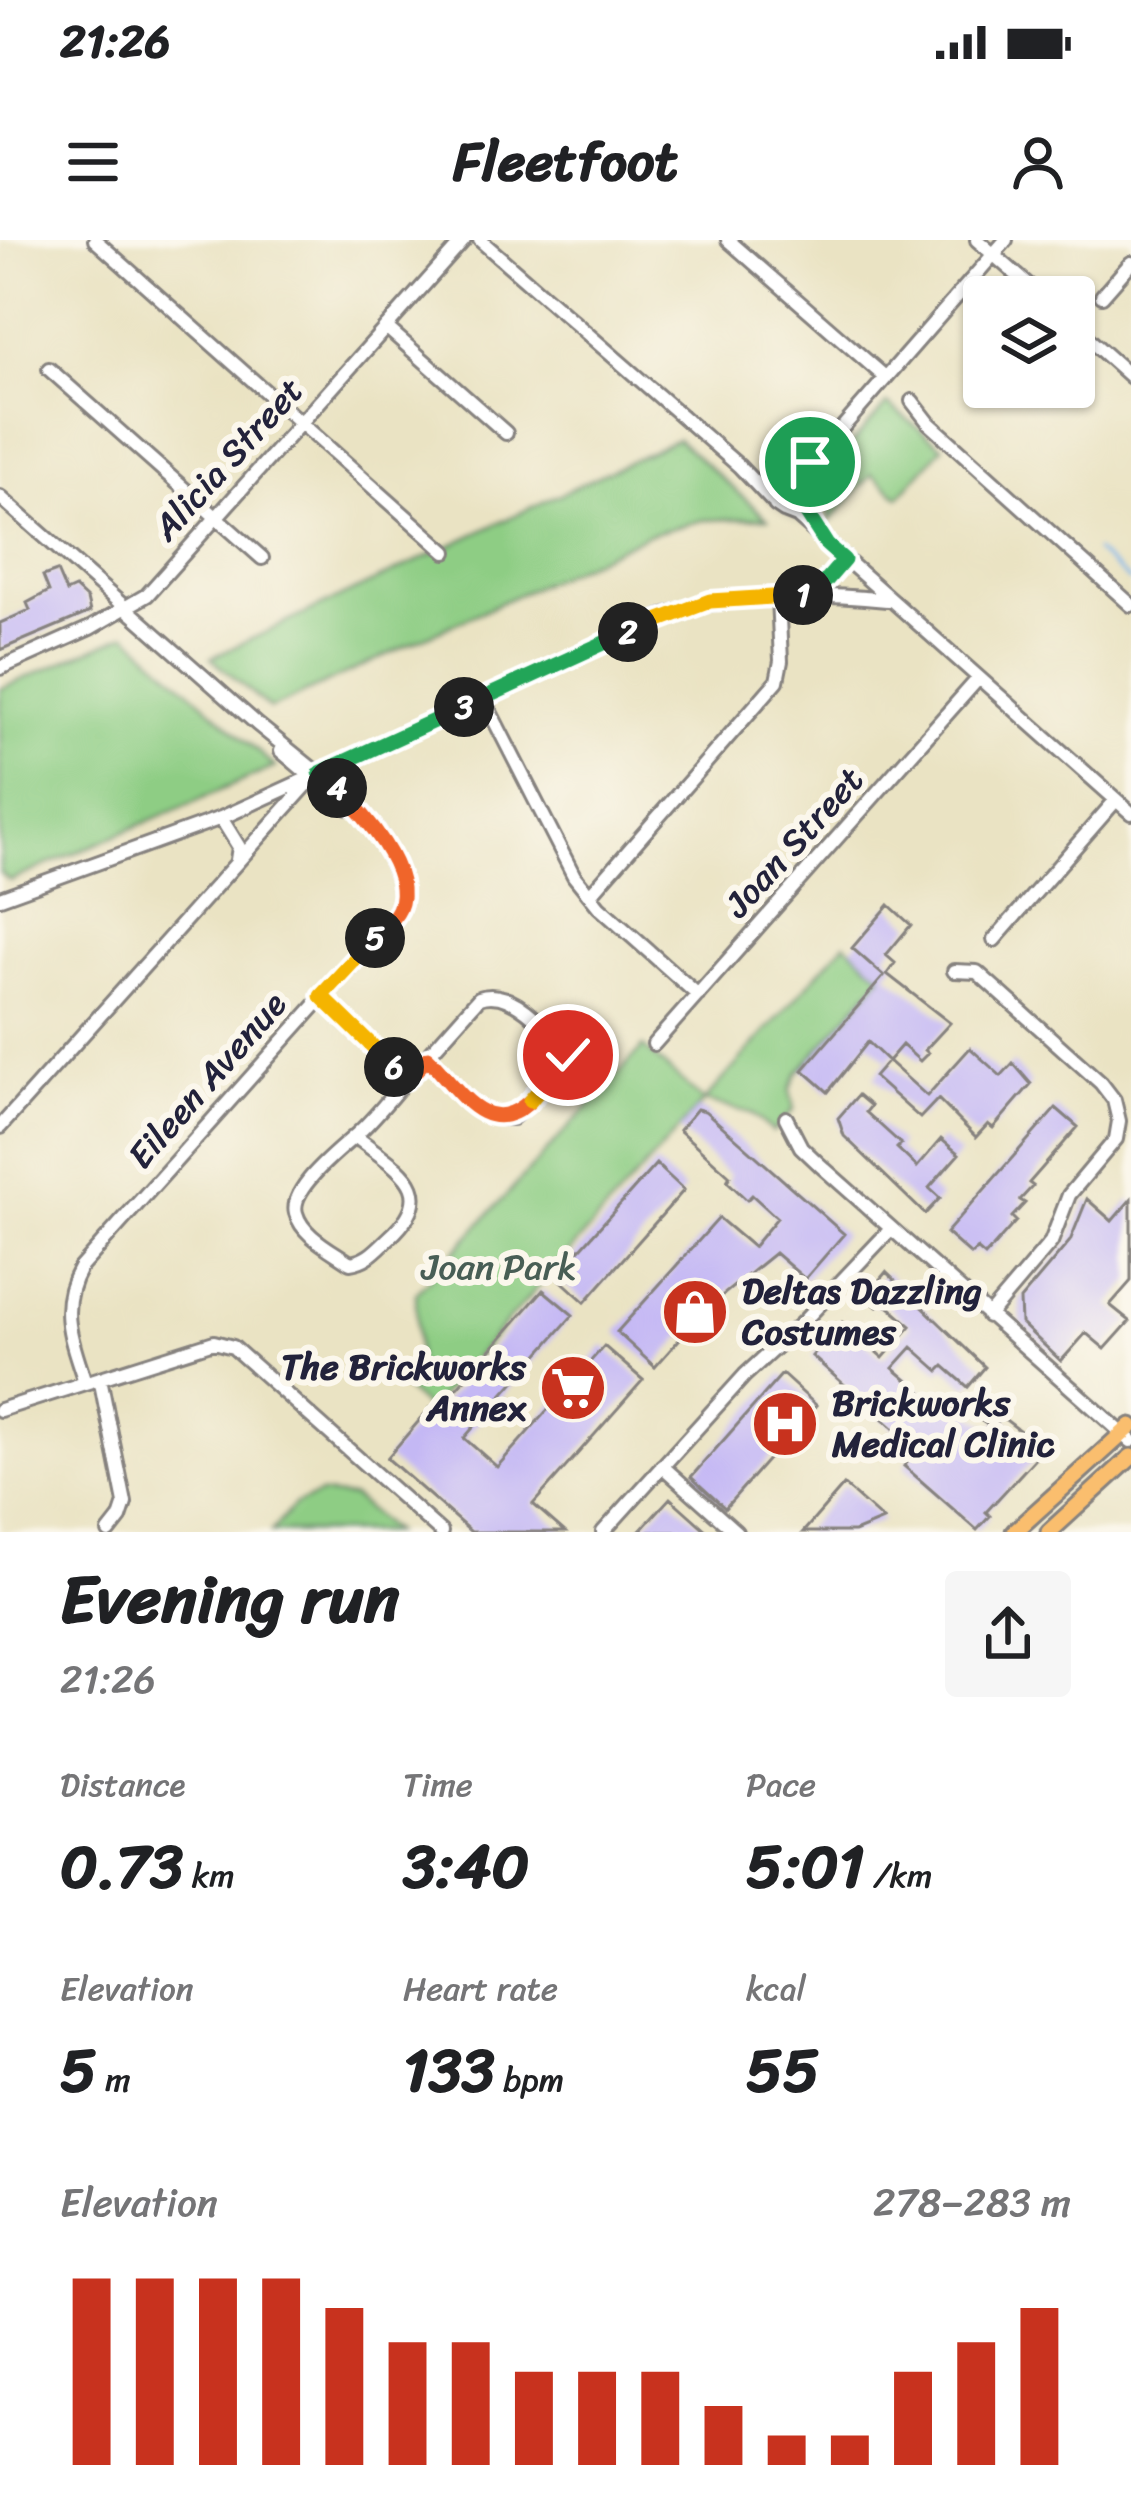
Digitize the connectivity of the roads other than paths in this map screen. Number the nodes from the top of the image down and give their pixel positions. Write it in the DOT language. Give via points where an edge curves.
graph roads {
  1 [pos="95,240"];
  2 [pos="464,240"];
  3 [pos="481,240"];
  4 [pos="728,240"];
  5 [pos="977,240"];
  6 [pos="1006,240"];
  7 [pos="994,254"];
  8 [pos="1131,263"];
  9 [pos="1019,276"];
  10 [pos="1102,296"];
  11 [pos="386,327"];
  12 [pos="1095,345"];
  13 [pos="49,369"];
  14 [pos="885,377"];
  15 [pos="1131,377"];
  16 [pos="912,400"];
  17 [pos="301,423"];
  18 [pos="506,433"];
  19 [pos="814,459"];
  20 [pos="744,470"];
  21 [pos="784,484"];
  22 [pos="0,497"];
  23 [pos="799,499"];
  24 [pos="779,507"];
  25 [pos="216,517"];
  26 [pos="827,545"];
  27 [pos="446,552"];
  28 [pos="262,558"];
  29 [pos="844,560"];
  30 [pos="803,595"];
  31 [pos="778,596"];
  32 [pos="887,600"];
  33 [pos="1131,604"];
  34 [pos="126,609"];
  35 [pos="0,668"];
  36 [pos="977,680"];
  37 [pos="483,698"];
  38 [pos="314,777"];
  39 [pos="1116,800"];
  40 [pos="1131,813"];
  41 [pos="221,818"];
  42 [pos="237,861"];
  43 [pos="590,895"];
  44 [pos="0,898"];
  45 [pos="994,940"];
  46 [pos="954,970"];
  47 [pos="698,995"];
  48 [pos="321,996"];
  49 [pos="654,1044"];
  50 [pos="428,1058"];
  51 [pos="406,1080"];
  52 [pos="786,1118"];
  53 [pos="0,1127"];
  54 [pos="356,1136"];
  55 [pos="890,1230"];
  56 [pos="988,1316"];
  57 [pos="100,1378"];
  58 [pos="85,1382"];
  59 [pos="0,1410"];
  60 [pos="1128,1434"];
  61 [pos="1131,1457"];
  62 [pos="662,1466"];
  63 [pos="109,1532"];
  64 [pos="440,1532"];
  65 [pos="603,1532"];
  66 [pos="736,1532"];
  67 [pos="1014,1532"];
  68 [pos="1049,1532"];
  1 -- 17 [label="street"];
  2 -- 11 [label="street, Alicia Street"];
  3 -- 20 [label="street"];
  4 -- 14 [label="street"];
  5 -- 7 [label="street"];
  6 -- 7 [label="street"];
  7 -- 9 [label="street"];
  7 -- 14 [label="street"];
  8 -- 10 [label="street"];
  11 -- 17 [label="street, Alicia Street"];
  11 -- 18 [label="street"];
  12 -- 15 [label="street"];
  13 -- 25 [label="street"];
  14 -- 19 [label="street"];
  16 -- 33 [label="street"];
  17 -- 25 [label="street, Alicia Street"];
  17 -- 27 [label="street"];
  19 -- 21 [label="street"];
  19 -- 23 [label="street"];
  20 -- 21 [label="street"];
  20 -- 24 [label="street"];
  21 -- 23 [label="street"];
  21 -- 24 [label="street" via="774,491"];
  22 -- 34 [label="street"];
  23 -- 24 [label="street" via="795,508"];
  23 -- 26 [label="street"];
  24 -- 26 [label="street"];
  25 -- 28 [label="street"];
  25 -- 34 [label="street, Alicia Street"];
  26 -- 29 [label="street"];
  29 -- 30 [label="street"];
  29 -- 32 [label="street"];
  30 -- 31 [label="street"];
  30 -- 32 [label="street"];
  31 -- 37 [label="street" via="710,601 668,614"];
  31 -- 43 [label="street" via="778,681"];
  32 -- 36 [label="street"];
  34 -- 35 [label="street, Alicia Street"];
  34 -- 38 [label="street"];
  36 -- 39 [label="street"];
  36 -- 47 [label="street, Joan Street"];
  37 -- 38 [label="street"];
  37 -- 43 [label="street"];
  38 -- 41 [label="street"];
  38 -- 42 [label="street"];
  38 -- 48 [label="street, Eileen Avenue" via="373,826 400,881 400,908"];
  39 -- 40 [label="street"];
  39 -- 45 [label="street"];
  41 -- 42 [label="street" via="239,847"];
  41 -- 44 [label="street"];
  42 -- 53 [label="street"];
  43 -- 47 [label="street"];
  46 -- 56 [label="street" via="977,972 1101,1083 1120,1120 1116,1139 1069,1196 1051,1242"];
  47 -- 49 [label="street, Joan Street"];
  48 -- 51 [label="street"];
  48 -- 58 [label="street, Eileen Avenue" via="80,1268 66,1315"];
  50 -- 50 [label="street" via="489,994 502,994 568,1055 512,1118 474,1105"];
  50 -- 51 [label="street"];
  51 -- 54 [label="street"];
  52 -- 55 [label="street" via="801,1147"];
  54 -- 54 [label="street" via="296,1200 306,1231 350,1263 363,1262 416,1204 408,1179"];
  55 -- 56 [label="street"];
  55 -- 62 [label="street"];
  56 -- 60 [label="street"];
  57 -- 58 [label="street"];
  57 -- 63 [label="street" via="125,1503"];
  57 -- 64 [label="street" via="214,1342 233,1347"];
  58 -- 59 [label="street"];
  60 -- 67 [label="main road"];
  61 -- 68 [label="main road"];
  62 -- 65 [label="street"];
  62 -- 66 [label="street"];
}
